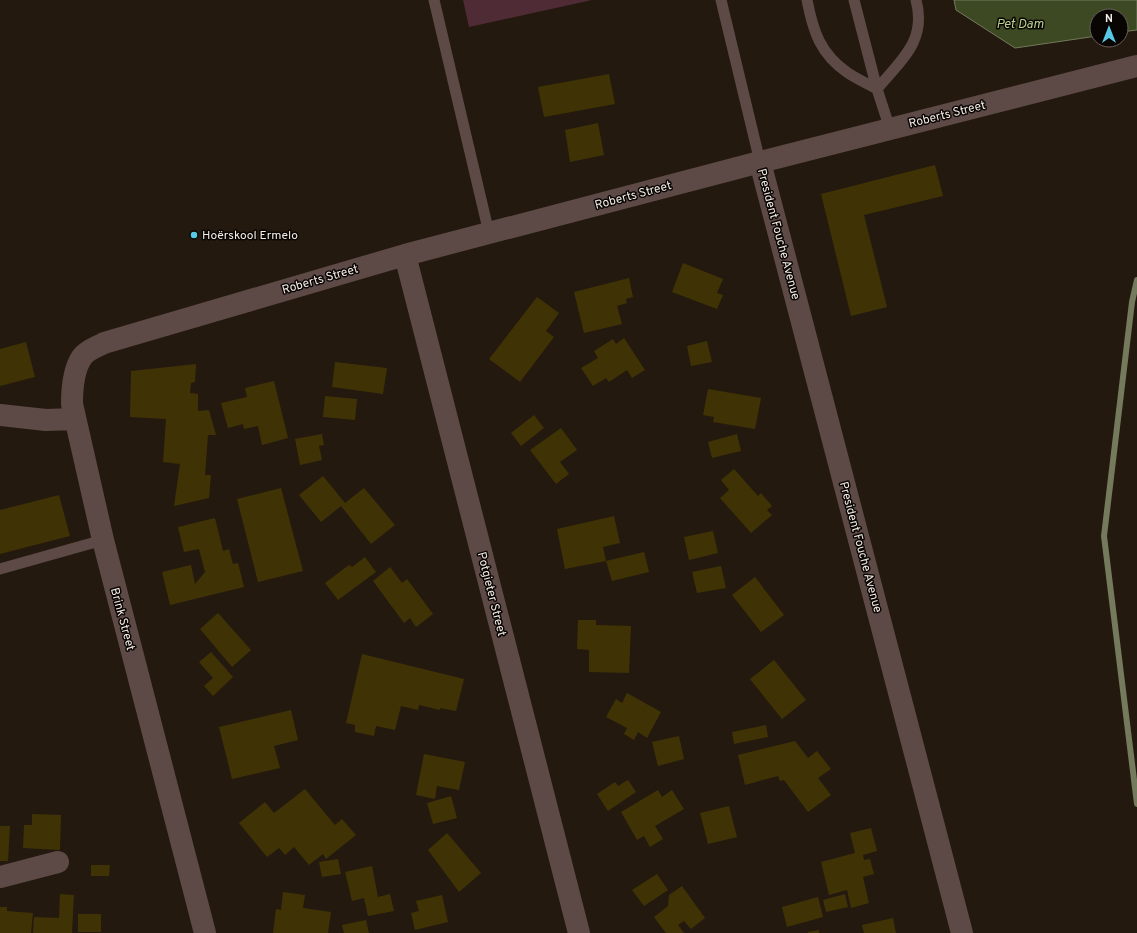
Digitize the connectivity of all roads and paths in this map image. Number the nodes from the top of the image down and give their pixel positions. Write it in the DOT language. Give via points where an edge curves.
graph roads {
  1 [pos="434,0"];
  2 [pos="722,0"];
  3 [pos="807,0"];
  4 [pos="854,0"];
  5 [pos="916,0"];
  6 [pos="1137,66"];
  7 [pos="878,89"];
  8 [pos="890,129"];
  9 [pos="760,162"];
  10 [pos="489,233"];
  11 [pos="404,255"];
  12 [pos="132,334"];
  13 [pos="0,415"];
  14 [pos="76,419"];
  15 [pos="103,540"];
  16 [pos="0,569"];
  17 [pos="58,862"];
  18 [pos="0,876"];
  19 [pos="205,933"];
  20 [pos="579,933"];
  21 [pos="962,933"];
  1 -- 10 [label="lane"];
  2 -- 9 [label="lane"];
  3 -- 7 [label="lane" via="812,25 825,52 848,74"];
  4 -- 7 [label="lane"];
  5 -- 7 [label="lane" via="920,13 917,34 910,50"];
  6 -- 8 [label="street, Roberts Street"];
  7 -- 8 [label="lane"];
  8 -- 9 [label="street, Roberts Street"];
  9 -- 10 [label="street, Roberts Street"];
  9 -- 21 [label="street, President Fouche Avenue"];
  10 -- 11 [label="street, Roberts Street"];
  11 -- 12 [label="street, Roberts Street"];
  11 -- 20 [label="street, Potgieter Street"];
  12 -- 14 [label="street, Brink Street" via="104,343 82,357 72,390"];
  13 -- 14 [label="street" via="46,420"];
  14 -- 15 [label="street, Brink Street"];
  15 -- 16 [label="lane"];
  15 -- 19 [label="street, Brink Street"];
  17 -- 18 [label="street"];
}
